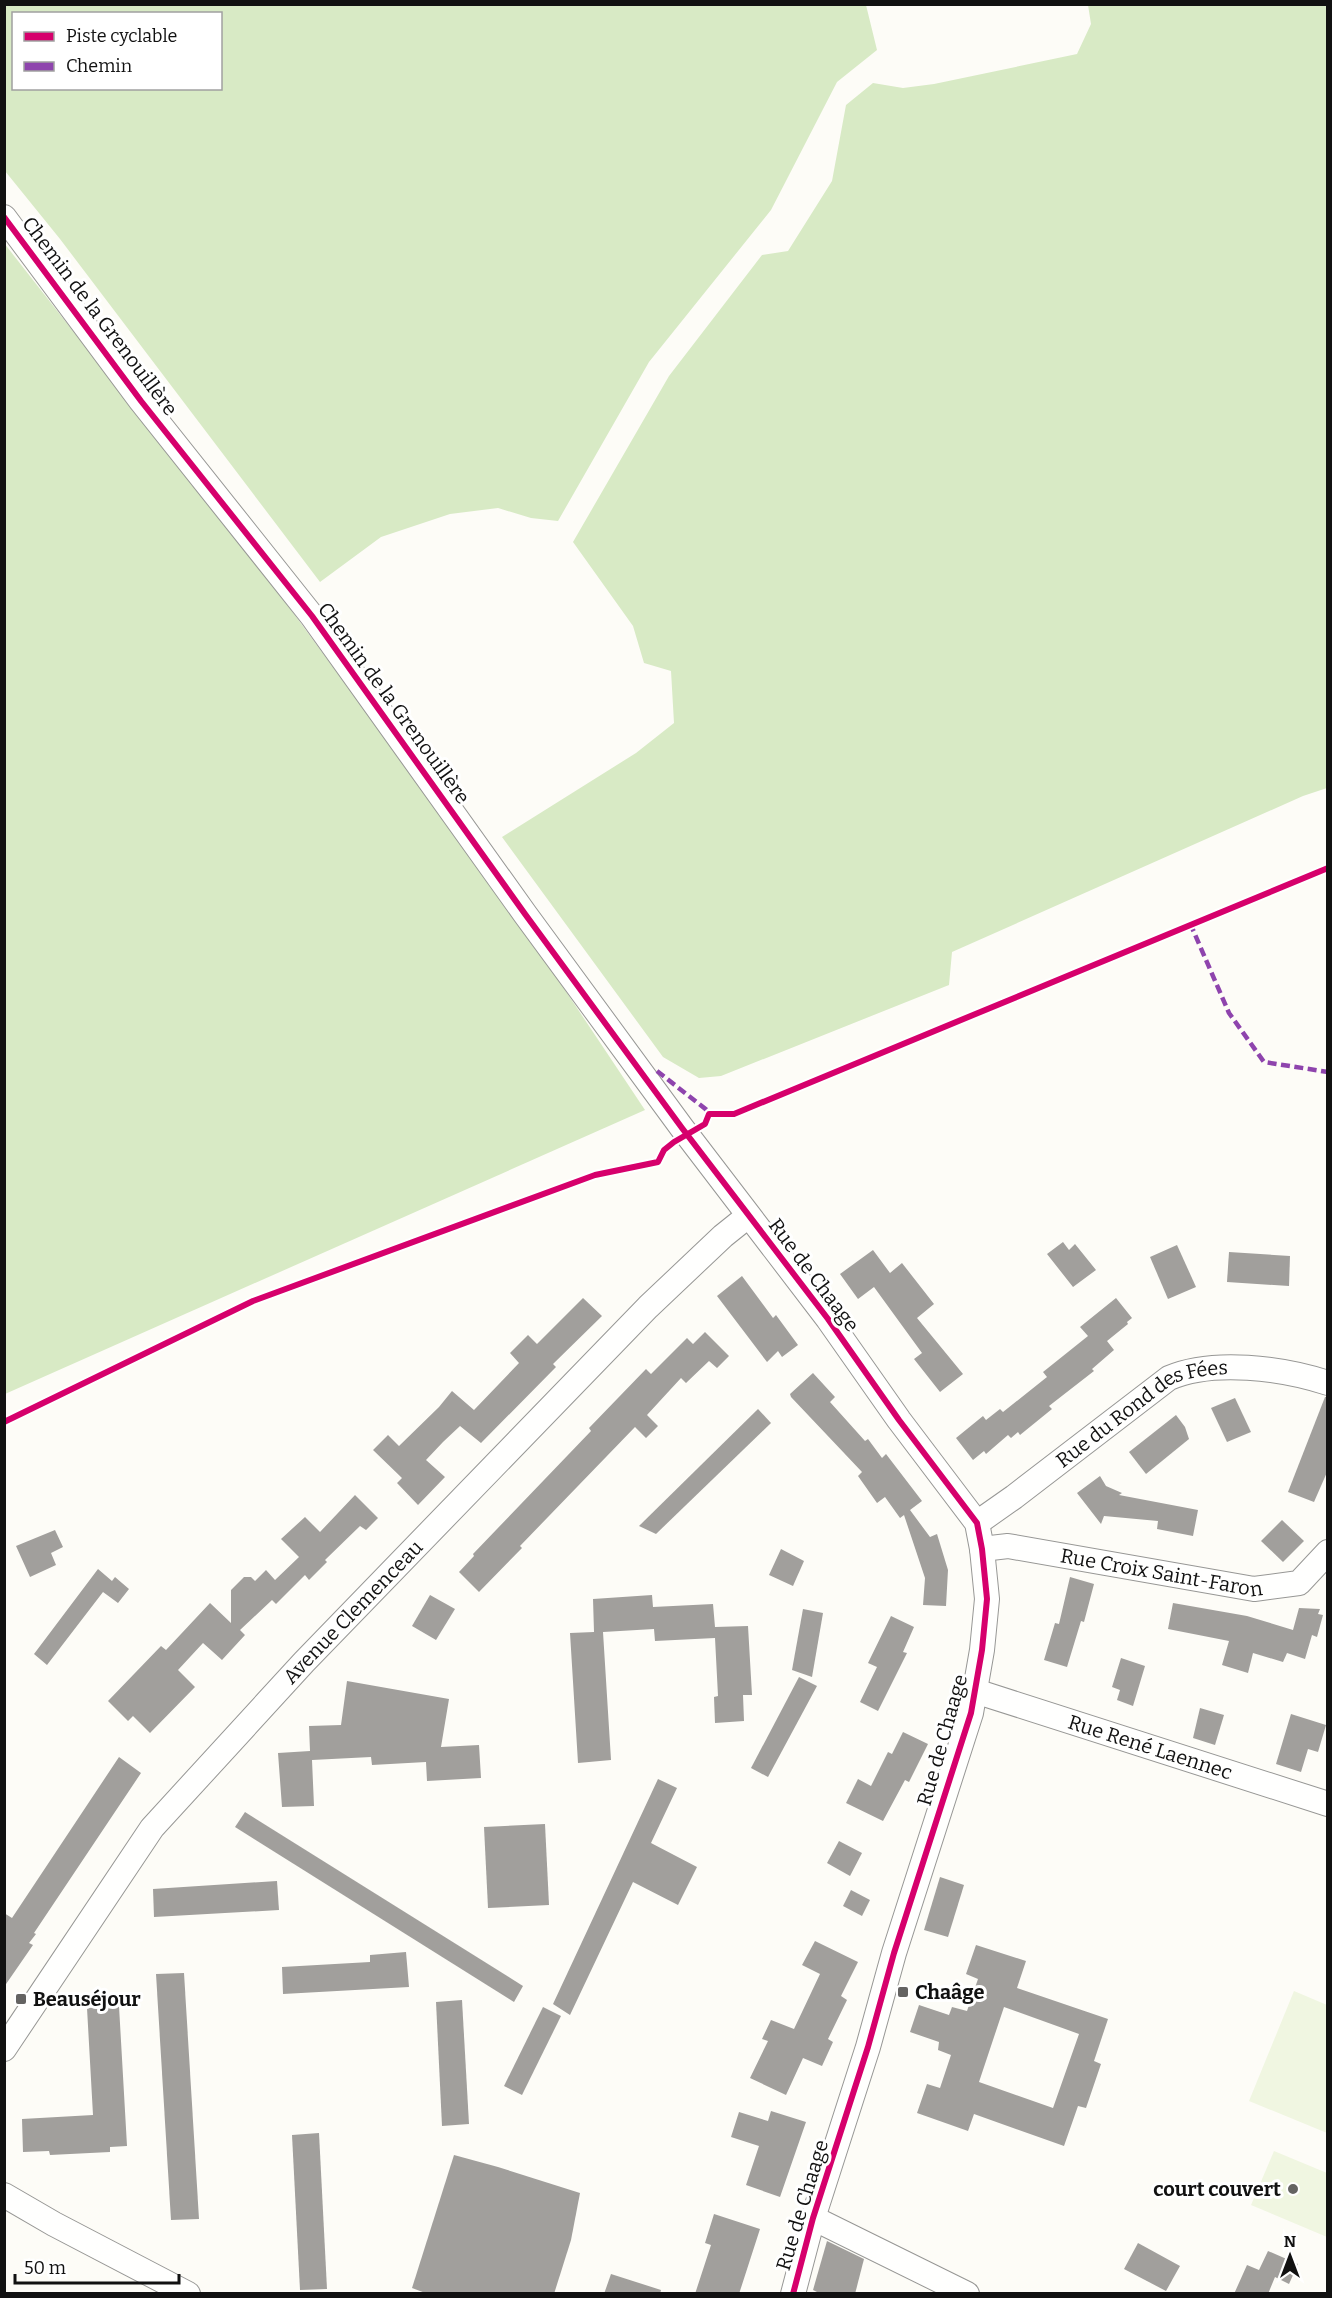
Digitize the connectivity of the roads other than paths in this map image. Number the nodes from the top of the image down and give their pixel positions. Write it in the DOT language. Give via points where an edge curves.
graph roads {
  1 [pos="4,216"];
  2 [pos="748,1216"];
  3 [pos="1328,1383"];
  4 [pos="977,1523"];
  5 [pos="982,1549"];
  6 [pos="1328,1552"];
  7 [pos="975,1691"];
  8 [pos="1328,1804"];
  9 [pos="4,2049"];
  10 [pos="4,2195"];
  11 [pos="813,2218"];
  12 [pos="188,2294"];
  13 [pos="793,2294"];
  14 [pos="967,2294"];
  1 -- 2 [label="street, Chemin de la Grenouillère" via="141,400 312,616"];
  2 -- 4 [label="street, Rue de Chaage"];
  2 -- 9 [label="street, Avenue Clemenceau" via="648,1307 328,1637 152,1828"];
  3 -- 4 [label="street, Rue du Rond des Fées" via="1306,1376 1234,1368 1184,1372 1168,1378"];
  4 -- 5 [label="street, Rue de Chaage"];
  5 -- 6 [label="street, Rue Croix Saint-Faron" via="1008,1546 1254,1589 1299,1582"];
  5 -- 7 [label="street, Rue de Chaage" via="987,1599"];
  7 -- 8 [label="street, Rue René Laennec"];
  7 -- 11 [label="street, Rue de Chaage"];
  10 -- 12 [label="street"];
  11 -- 13 [label="street, Rue de Chaage"];
  11 -- 14 [label="street"];
}
